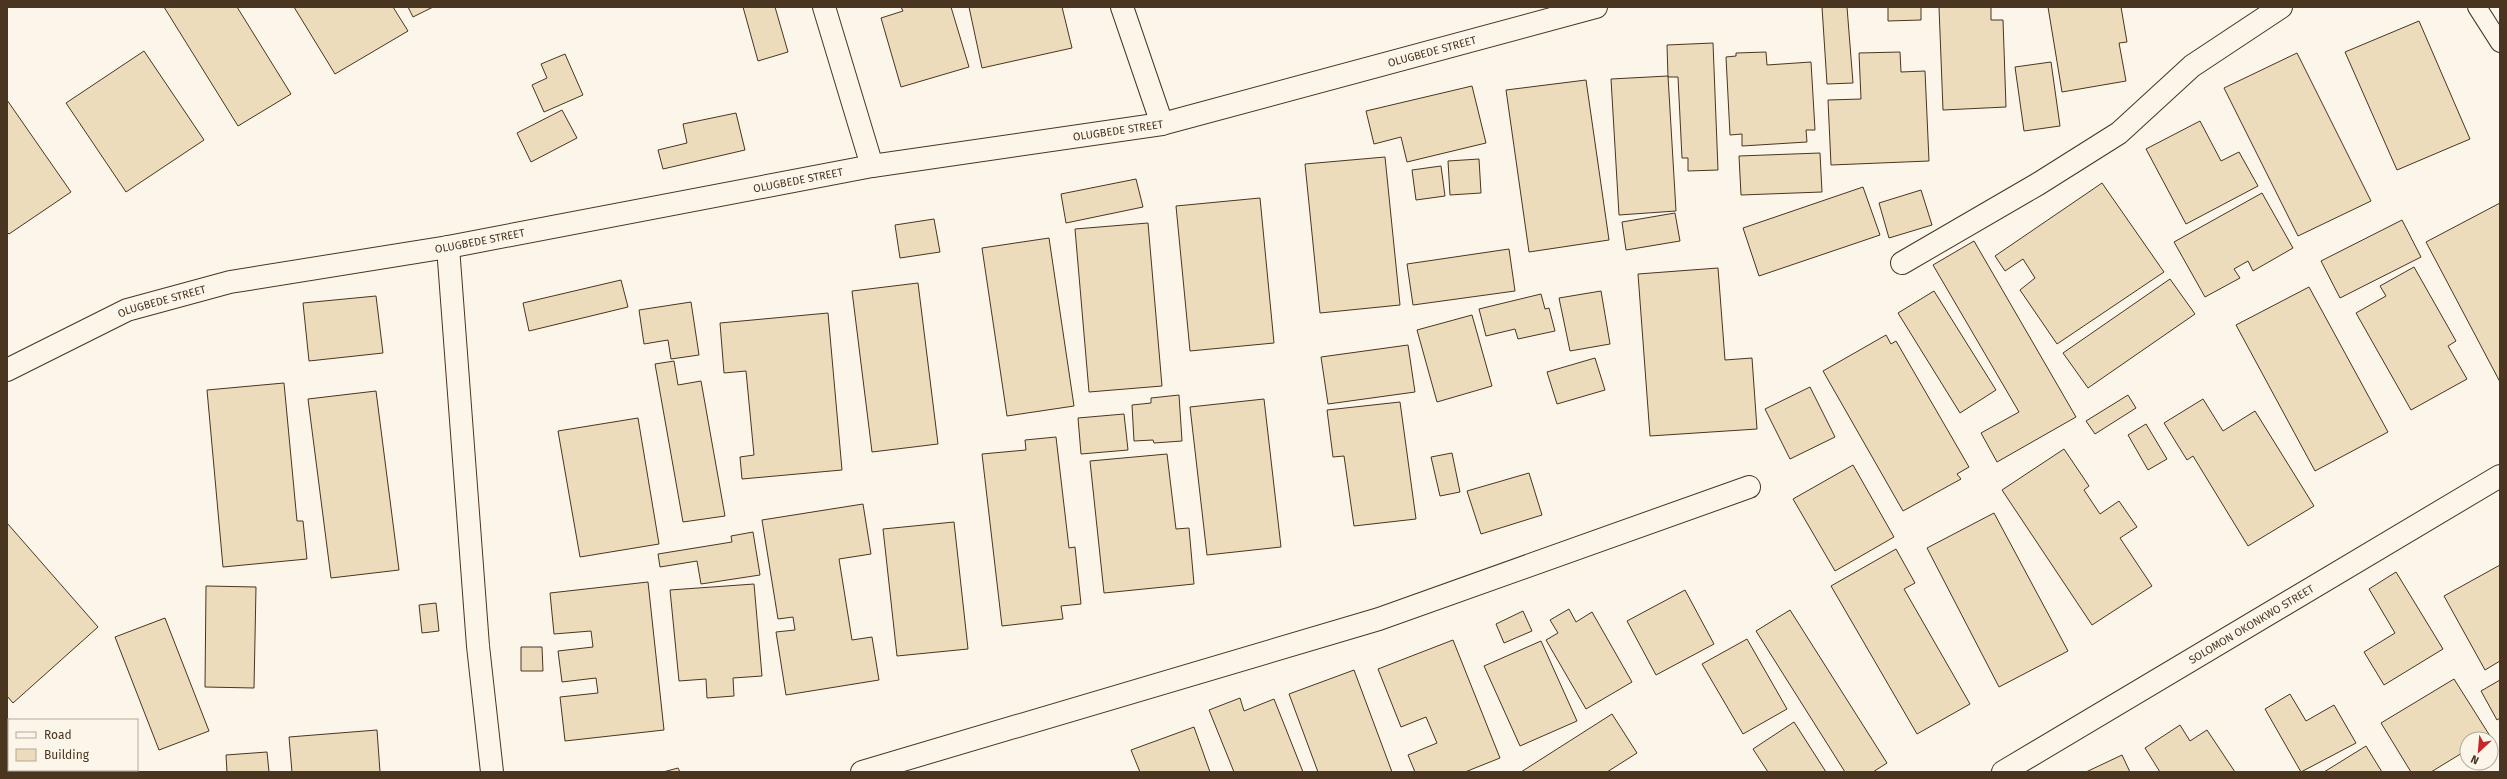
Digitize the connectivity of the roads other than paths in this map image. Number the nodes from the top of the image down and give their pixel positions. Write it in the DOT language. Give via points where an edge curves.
graph roads {
  1 [pos="824,7"];
  2 [pos="1122,7"];
  3 [pos="1596,7"];
  4 [pos="2281,7"];
  5 [pos="2477,7"];
  6 [pos="2494,23"];
  7 [pos="2500,42"];
  8 [pos="1162,124"];
  9 [pos="872,166"];
  10 [pos="448,247"];
  11 [pos="1902,263"];
  12 [pos="7,370"];
  13 [pos="2500,476"];
  14 [pos="1749,487"];
  15 [pos="492,772"];
  16 [pos="862,772"];
  17 [pos="2003,772"];
  1 -- 9 [label="street"];
  2 -- 8 [label="street"];
  3 -- 8 [label="street, OLUGBEDE STREET"];
  4 -- 11 [label="street" via="2192,66 2119,133 2038,184"];
  5 -- 6 [label="lane"];
  6 -- 7 [label="lane"];
  8 -- 9 [label="street, OLUGBEDE STREET"];
  9 -- 10 [label="street, OLUGBEDE STREET"];
  10 -- 12 [label="street, OLUGBEDE STREET" via="230,282 127,310"];
  10 -- 15 [label="street" via="478,646"];
  13 -- 17 [label="street, SOLOMON OKONKWO STREET"];
  14 -- 16 [label="street" via="1379,619"];
}
